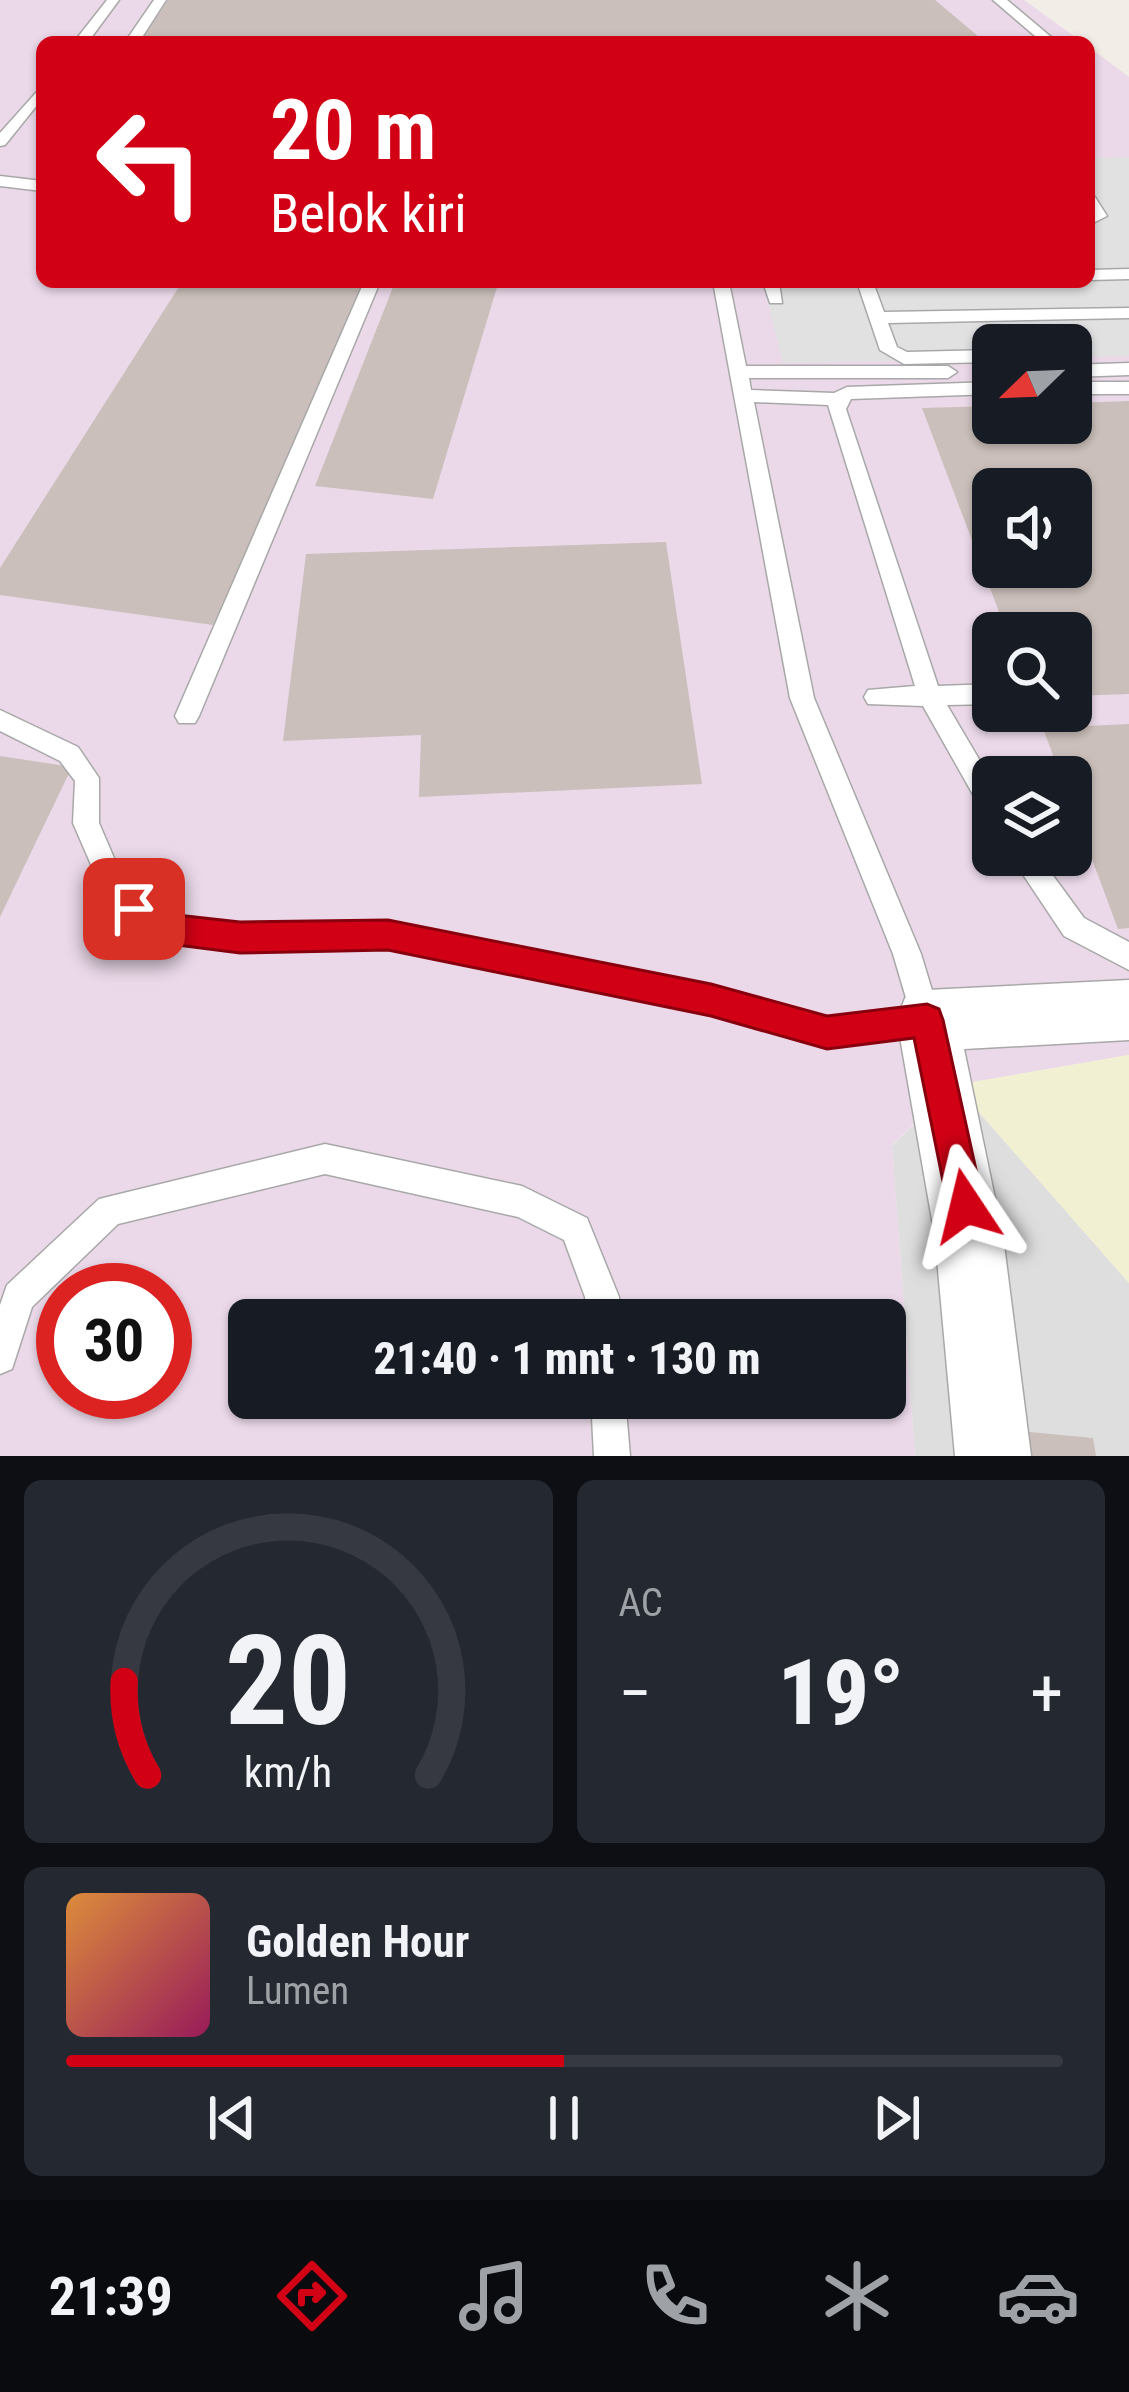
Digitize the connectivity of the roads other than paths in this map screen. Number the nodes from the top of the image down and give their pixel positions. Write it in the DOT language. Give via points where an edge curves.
graph roads {
  1 [pos="113,0"];
  2 [pos="160,0"];
  3 [pos="999,0"];
  4 [pos="86,36"];
  5 [pos="136,36"];
  6 [pos="1043,36"];
  7 [pos="36,97"];
  8 [pos="0,142"];
  9 [pos="0,181"];
  10 [pos="36,185"];
  11 [pos="1129,274"];
  12 [pos="1095,275"];
  13 [pos="369,288"];
  14 [pos="722,288"];
  15 [pos="867,288"];
  16 [pos="1129,313"];
  17 [pos="877,318"];
  18 [pos="1129,353"];
  19 [pos="1092,354"];
  20 [pos="972,356"];
  21 [pos="1129,369"];
  22 [pos="1092,370"];
  23 [pos="972,373"];
  24 [pos="743,384"];
  25 [pos="1092,388"];
  26 [pos="1129,388"];
  27 [pos="972,389"];
  28 [pos="838,399"];
  29 [pos="972,695"];
  30 [pos="877,698"];
  31 [pos="930,698"];
  32 [pos="188,716"];
  33 [pos="0,720"];
  34 [pos="972,770"];
  35 [pos="1038,876"];
  36 [pos="1129,957"];
  37 [pos="1129,1010"];
  38 [pos="927,1020"];
  39 [pos="602,1299"];
  40 [pos="0,1357"];
  41 [pos="609,1419"];
  42 [pos="612,1456"];
  43 [pos="993,1456"];
  1 -- 4 [label="lane"];
  2 -- 5 [label="lane"];
  3 -- 6 [label="lane"];
  7 -- 8 [label="lane"];
  9 -- 10 [label="lane"];
  11 -- 12 [label="lane"];
  13 -- 32 [label="lane"];
  14 -- 24 [label="lane"];
  15 -- 17 [label="lane"];
  16 -- 17 [label="lane"];
  17 -- 20 [label="lane" via="889,350 904,358"];
  18 -- 19 [label="lane"];
  21 -- 22 [label="lane"];
  23 -- 24 [label="lane"];
  24 -- 28 [label="lane"];
  24 -- 38 [label="lane" via="802,698 908,954"];
  25 -- 26 [label="lane"];
  27 -- 28 [label="lane"];
  28 -- 31 [label="lane"];
  29 -- 31 [label="lane"];
  30 -- 31 [label="lane"];
  31 -- 34 [label="lane"];
  33 -- 38 [label="lane" via="69,754 86,778 86,823 111,880 162,928 240,938 388,935 711,1000 827,1033"];
  35 -- 36 [label="lane" via="1074,927"];
  37 -- 38 [label="street"];
  38 -- 43 [label="street" via="963,1185"];
  39 -- 40 [label="lane" via="576,1229 522,1202 325,1159 110,1210 19,1297"];
  41 -- 42 [label="lane"];
}
